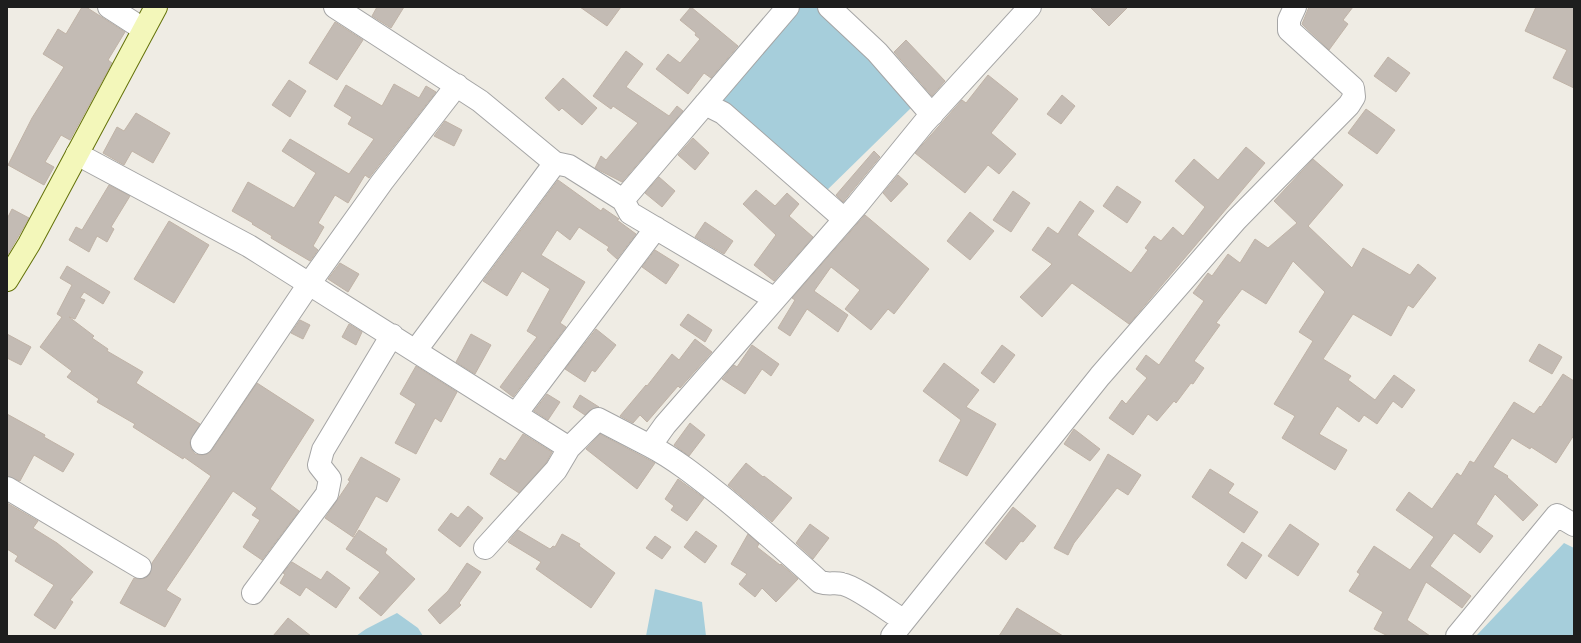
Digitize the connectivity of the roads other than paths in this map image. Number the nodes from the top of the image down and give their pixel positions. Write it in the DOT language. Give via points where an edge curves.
graph roads {
  1 [pos="108,7"];
  2 [pos="156,7"];
  3 [pos="335,7"];
  4 [pos="788,7"];
  5 [pos="828,7"];
  6 [pos="1030,7"];
  7 [pos="1296,7"];
  8 [pos="143,29"];
  9 [pos="456,85"];
  10 [pos="705,104"];
  11 [pos="932,115"];
  12 [pos="77,154"];
  13 [pos="555,163"];
  14 [pos="623,200"];
  15 [pos="844,219"];
  16 [pos="656,228"];
  17 [pos="7,280"];
  18 [pos="309,284"];
  19 [pos="775,299"];
  20 [pos="392,335"];
  21 [pos="416,350"];
  22 [pos="516,414"];
  23 [pos="202,443"];
  24 [pos="650,446"];
  25 [pos="569,448"];
  26 [pos="7,488"];
  27 [pos="1574,525"];
  28 [pos="485,548"];
  29 [pos="140,567"];
  30 [pos="253,593"];
  31 [pos="898,628"];
  32 [pos="1457,636"];
  1 -- 8 [label="street"];
  2 -- 8 [label="street"];
  3 -- 9 [label="street"];
  4 -- 10 [label="street"];
  5 -- 11 [label="street" via="877,52"];
  6 -- 11 [label="street"];
  7 -- 31 [label="street" via="1289,20 1290,30 1353,88 1354,96 1349,105 1236,220 1100,376"];
  8 -- 12 [label="street"];
  9 -- 13 [label="street" via="480,101"];
  9 -- 18 [label="street"];
  10 -- 14 [label="street"];
  10 -- 15 [label="street" via="723,113"];
  11 -- 15 [label="street"];
  12 -- 17 [label="street"];
  12 -- 18 [label="street" via="249,246"];
  13 -- 14 [label="street" via="569,166"];
  13 -- 21 [label="street"];
  14 -- 16 [label="street" via="630,213"];
  15 -- 19 [label="street"];
  16 -- 19 [label="street"];
  16 -- 22 [label="street"];
  18 -- 20 [label="street"];
  18 -- 23 [label="street"];
  19 -- 24 [label="street" via="665,425"];
  20 -- 21 [label="street"];
  20 -- 30 [label="street" via="323,450 319,465 330,479 327,494"];
  21 -- 22 [label="street"];
  22 -- 25 [label="street"];
  24 -- 25 [label="street" via="598,419"];
  24 -- 31 [label="street" via="702,480 820,582 829,585 841,583 853,588"];
  25 -- 28 [label="street" via="556,470"];
  26 -- 29 [label="street"];
  27 -- 32 [label="street" via="1557,515"];
}
